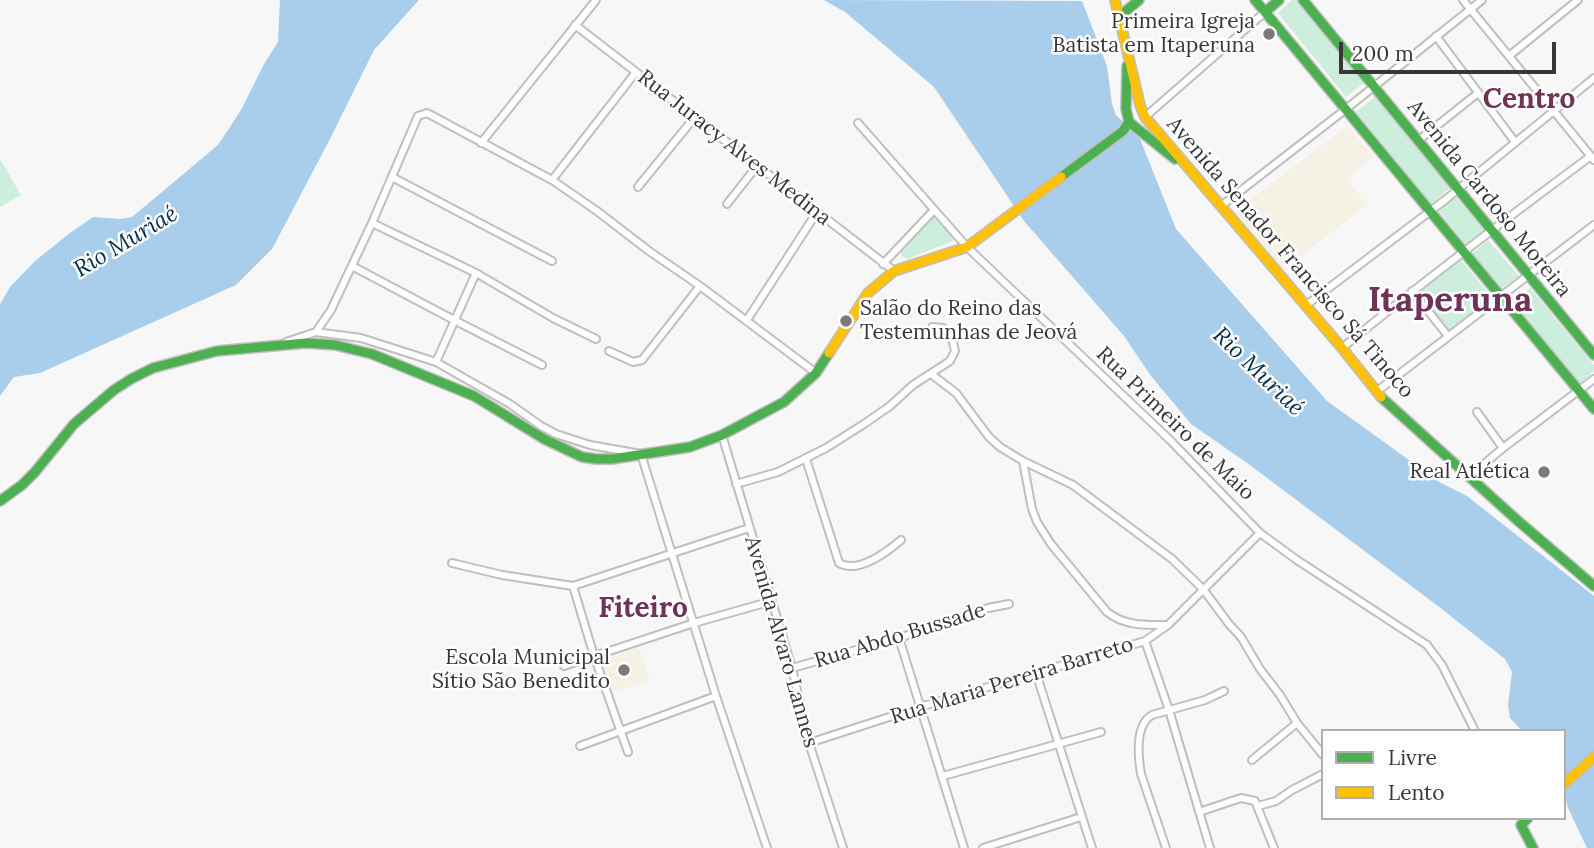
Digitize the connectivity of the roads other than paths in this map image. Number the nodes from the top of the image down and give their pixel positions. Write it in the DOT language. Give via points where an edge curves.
graph roads {
  1 [pos="596,0"];
  2 [pos="1115,0"];
  3 [pos="1139,0"];
  4 [pos="1255,0"];
  5 [pos="1279,0"];
  6 [pos="1303,0"];
  7 [pos="1463,0"];
  8 [pos="1482,0"];
  9 [pos="1578,0"];
  10 [pos="1470,9"];
  11 [pos="1265,12"];
  12 [pos="1119,17"];
  13 [pos="575,25"];
  14 [pos="1436,36"];
  15 [pos="1128,54"];
  16 [pos="1510,56"];
  17 [pos="636,72"];
  18 [pos="1594,78"];
  19 [pos="1374,86"];
  20 [pos="1478,93"];
  21 [pos="1346,109"];
  22 [pos="1555,110"];
  23 [pos="1145,117"];
  24 [pos="694,118"];
  25 [pos="1129,122"];
  26 [pos="858,123"];
  27 [pos="1419,140"];
  28 [pos="1515,142"];
  29 [pos="481,143"];
  30 [pos="1593,158"];
  31 [pos="757,166"];
  32 [pos="1185,166"];
  33 [pos="392,177"];
  34 [pos="552,180"];
  35 [pos="638,187"];
  36 [pos="1458,189"];
  37 [pos="727,204"];
  38 [pos="1221,206"];
  39 [pos="934,210"];
  40 [pos="817,212"];
  41 [pos="1430,212"];
  42 [pos="372,223"];
  43 [pos="1594,225"];
  44 [pos="1491,230"];
  45 [pos="967,247"];
  46 [pos="1463,253"];
  47 [pos="552,261"];
  48 [pos="883,264"];
  49 [pos="352,266"];
  50 [pos="894,271"];
  51 [pos="476,272"];
  52 [pos="1528,274"];
  53 [pos="701,286"];
  54 [pos="1412,291"];
  55 [pos="1500,296"];
  56 [pos="1305,306"];
  57 [pos="454,320"];
  58 [pos="747,320"];
  59 [pos="932,327"];
  60 [pos="316,332"];
  61 [pos="1448,336"];
  62 [pos="596,339"];
  63 [pos="277,345"];
  64 [pos="1342,348"];
  65 [pos="609,351"];
  66 [pos="1594,355"];
  67 [pos="436,362"];
  68 [pos="542,365"];
  69 [pos="816,373"];
  70 [pos="931,374"];
  71 [pos="1594,379"];
  72 [pos="1579,390"];
  73 [pos="1376,392"];
  74 [pos="1594,410"];
  75 [pos="1477,412"];
  76 [pos="722,435"];
  77 [pos="1503,448"];
  78 [pos="641,454"];
  79 [pos="806,458"];
  80 [pos="1023,461"];
  81 [pos="1470,476"];
  82 [pos="736,484"];
  83 [pos="0,501"];
  84 [pos="749,528"];
  85 [pos="1260,533"];
  86 [pos="901,540"];
  87 [pos="672,554"];
  88 [pos="452,563"];
  89 [pos="573,586"];
  90 [pos="1594,586"];
  91 [pos="1203,589"];
  92 [pos="772,601"];
  93 [pos="1009,604"];
  94 [pos="694,623"];
  95 [pos="1168,625"];
  96 [pos="899,638"];
  97 [pos="1145,641"];
  98 [pos="594,656"];
  99 [pos="564,666"];
  100 [pos="792,668"];
  101 [pos="1036,673"];
  102 [pos="1224,691"];
  103 [pos="716,696"];
  104 [pos="920,707"];
  105 [pos="1169,710"];
  106 [pos="1297,723"];
  107 [pos="1474,729"];
  108 [pos="621,730"];
  109 [pos="1101,732"];
  110 [pos="809,743"];
  111 [pos="1059,744"];
  112 [pos="580,746"];
  113 [pos="628,752"];
  114 [pos="1321,753"];
  115 [pos="1594,757"];
  116 [pos="1252,760"];
  117 [pos="1321,775"];
  118 [pos="943,776"];
  119 [pos="1566,782"];
  120 [pos="1258,806"];
  121 [pos="1199,812"];
  122 [pos="1082,817"];
  123 [pos="1522,821"];
  124 [pos="767,848"];
  125 [pos="843,848"];
  126 [pos="964,848"];
  127 [pos="983,848"];
  128 [pos="1092,848"];
  129 [pos="1166,848"];
  130 [pos="1210,848"];
  131 [pos="1274,848"];
  132 [pos="1533,848"];
  1 -- 13 [label="street"];
  2 -- 12 [label="main road, Avenida Senador Francisco Sá Tinoco"];
  3 -- 12 [label="main road"];
  4 -- 11 [label="main road"];
  5 -- 11 [label="main road"];
  6 -- 19 [label="main road, Avenida Cardoso Moreira"];
  7 -- 10 [label="street"];
  8 -- 10 [label="street"];
  9 -- 16 [label="street"];
  10 -- 14 [label="street"];
  10 -- 16 [label="street"];
  11 -- 21 [label="main road"];
  11 -- 23 [label="street"];
  12 -- 15 [label="main road, Avenida Senador Francisco Sá Tinoco"];
  13 -- 17 [label="street, Rua Juracy Alves Medina"];
  13 -- 29 [label="street"];
  14 -- 19 [label="street"];
  14 -- 20 [label="street"];
  15 -- 23 [label="main road, Avenida Senador Francisco Sá Tinoco"];
  15 -- 25 [label="main road"];
  16 -- 22 [label="street"];
  17 -- 24 [label="street, Rua Juracy Alves Medina"];
  17 -- 34 [label="street"];
  18 -- 22 [label="street"];
  19 -- 21 [label="street"];
  19 -- 27 [label="main road, Avenida Cardoso Moreira"];
  20 -- 27 [label="street"];
  20 -- 28 [label="street"];
  21 -- 38 [label="street"];
  21 -- 41 [label="main road"];
  22 -- 28 [label="street"];
  22 -- 30 [label="street"];
  23 -- 32 [label="main road, Avenida Senador Francisco Sá Tinoco"];
  24 -- 31 [label="street, Rua Juracy Alves Medina"];
  24 -- 35 [label="street"];
  25 -- 32 [label="main road"];
  25 -- 45 [label="main road"];
  26 -- 39 [label="street, Rua Primeiro de Maio"];
  27 -- 36 [label="main road, Avenida Cardoso Moreira"];
  28 -- 36 [label="street"];
  29 -- 33 [label="street" via="427,113 418,116"];
  29 -- 34 [label="street"];
  30 -- 44 [label="street"];
  31 -- 37 [label="street"];
  31 -- 40 [label="street, Rua Juracy Alves Medina"];
  32 -- 38 [label="main road, Avenida Senador Francisco Sá Tinoco"];
  33 -- 42 [label="street"];
  33 -- 47 [label="street"];
  34 -- 53 [label="street"];
  36 -- 41 [label="street"];
  36 -- 44 [label="main road, Avenida Cardoso Moreira"];
  38 -- 56 [label="main road, Avenida Senador Francisco Sá Tinoco"];
  39 -- 45 [label="street, Rua Primeiro de Maio"];
  39 -- 48 [label="street"];
  40 -- 48 [label="street, Rua Juracy Alves Medina"];
  40 -- 58 [label="street"];
  41 -- 46 [label="main road"];
  41 -- 56 [label="street"];
  42 -- 49 [label="street"];
  42 -- 51 [label="street"];
  43 -- 52 [label="street"];
  44 -- 46 [label="street"];
  44 -- 52 [label="main road, Avenida Cardoso Moreira"];
  45 -- 50 [label="main road"];
  45 -- 85 [label="street, Rua Primeiro de Maio" via="1170,440"];
  46 -- 54 [label="street"];
  46 -- 55 [label="main road"];
  48 -- 50 [label="street, Rua Juracy Alves Medina"];
  49 -- 57 [label="street"];
  49 -- 60 [label="street"];
  50 -- 69 [label="main road" via="868,293"];
  51 -- 57 [label="street"];
  51 -- 62 [label="street"];
  52 -- 55 [label="street"];
  52 -- 66 [label="main road, Avenida Cardoso Moreira"];
  53 -- 58 [label="street"];
  53 -- 65 [label="street" via="642,360 633,362"];
  54 -- 61 [label="street"];
  54 -- 64 [label="street"];
  55 -- 61 [label="street"];
  55 -- 72 [label="main road"];
  56 -- 64 [label="main road, Avenida Senador Francisco Sá Tinoco"];
  57 -- 67 [label="street"];
  57 -- 68 [label="street"];
  58 -- 69 [label="street"];
  59 -- 70 [label="street" via="949,332 955,351 950,361"];
  60 -- 63 [label="street"];
  60 -- 67 [label="street" via="361,338"];
  61 -- 73 [label="street"];
  63 -- 78 [label="main road" via="335,345 372,354 474,396 582,457 612,459"];
  63 -- 83 [label="main road" via="207,354 153,368 131,379 74,424 35,472"];
  64 -- 73 [label="main road, Avenida Senador Francisco Sá Tinoco"];
  67 -- 78 [label="street" via="556,434 590,446"];
  69 -- 76 [label="main road" via="784,402"];
  70 -- 79 [label="street" via="864,424"];
  70 -- 80 [label="street" via="956,393 989,437"];
  71 -- 72 [label="street"];
  72 -- 74 [label="main road"];
  72 -- 77 [label="street"];
  73 -- 81 [label="main road, Avenida Senador Francisco Sá Tinoco"];
  75 -- 77 [label="street"];
  76 -- 78 [label="main road" via="691,447"];
  76 -- 82 [label="street, Avenida Alvaro Lannes"];
  77 -- 81 [label="street"];
  78 -- 87 [label="street"];
  79 -- 82 [label="street"];
  79 -- 86 [label="street" via="839,564 870,561"];
  80 -- 91 [label="street" via="1073,485 1163,552"];
  80 -- 95 [label="street" via="1037,523 1090,593 1116,619"];
  81 -- 90 [label="main road, Avenida Senador Francisco Sá Tinoco"];
  82 -- 84 [label="street, Avenida Alvaro Lannes"];
  84 -- 87 [label="street"];
  84 -- 92 [label="street, Avenida Alvaro Lannes"];
  85 -- 91 [label="street, Rua Maria Pereira Barreto"];
  85 -- 107 [label="street, Rua Primeiro de Maio" via="1427,645"];
  87 -- 89 [label="street"];
  87 -- 94 [label="street"];
  88 -- 89 [label="street"];
  89 -- 98 [label="street"];
  91 -- 95 [label="street, Rua Maria Pereira Barreto"];
  91 -- 106 [label="street"];
  92 -- 94 [label="street"];
  92 -- 100 [label="street, Avenida Alvaro Lannes"];
  93 -- 96 [label="street, Rua Abdo Bussade"];
  94 -- 98 [label="street"];
  94 -- 103 [label="street"];
  95 -- 97 [label="street, Rua Maria Pereira Barreto"];
  96 -- 100 [label="street, Rua Abdo Bussade"];
  96 -- 104 [label="street"];
  97 -- 101 [label="street, Rua Maria Pereira Barreto"];
  97 -- 105 [label="street"];
  98 -- 99 [label="street"];
  98 -- 108 [label="street"];
  100 -- 110 [label="street, Avenida Alvaro Lannes"];
  101 -- 104 [label="street, Rua Maria Pereira Barreto"];
  101 -- 111 [label="street"];
  102 -- 105 [label="street"];
  103 -- 108 [label="street"];
  103 -- 124 [label="street"];
  104 -- 110 [label="street, Rua Maria Pereira Barreto"];
  104 -- 118 [label="street"];
  105 -- 121 [label="street"];
  105 -- 129 [label="street" via="1145,721 1139,762"];
  106 -- 114 [label="street"];
  106 -- 116 [label="street"];
  108 -- 112 [label="street"];
  108 -- 113 [label="street"];
  109 -- 111 [label="street"];
  110 -- 125 [label="street, Avenida Alvaro Lannes"];
  111 -- 118 [label="street"];
  111 -- 122 [label="street"];
  115 -- 119 [label="main road"];
  117 -- 120 [label="street"];
  118 -- 126 [label="street"];
  120 -- 121 [label="street" via="1241,798"];
  120 -- 131 [label="street"];
  121 -- 130 [label="street"];
  122 -- 127 [label="street"];
  122 -- 128 [label="street"];
  123 -- 132 [label="main road"];
}
